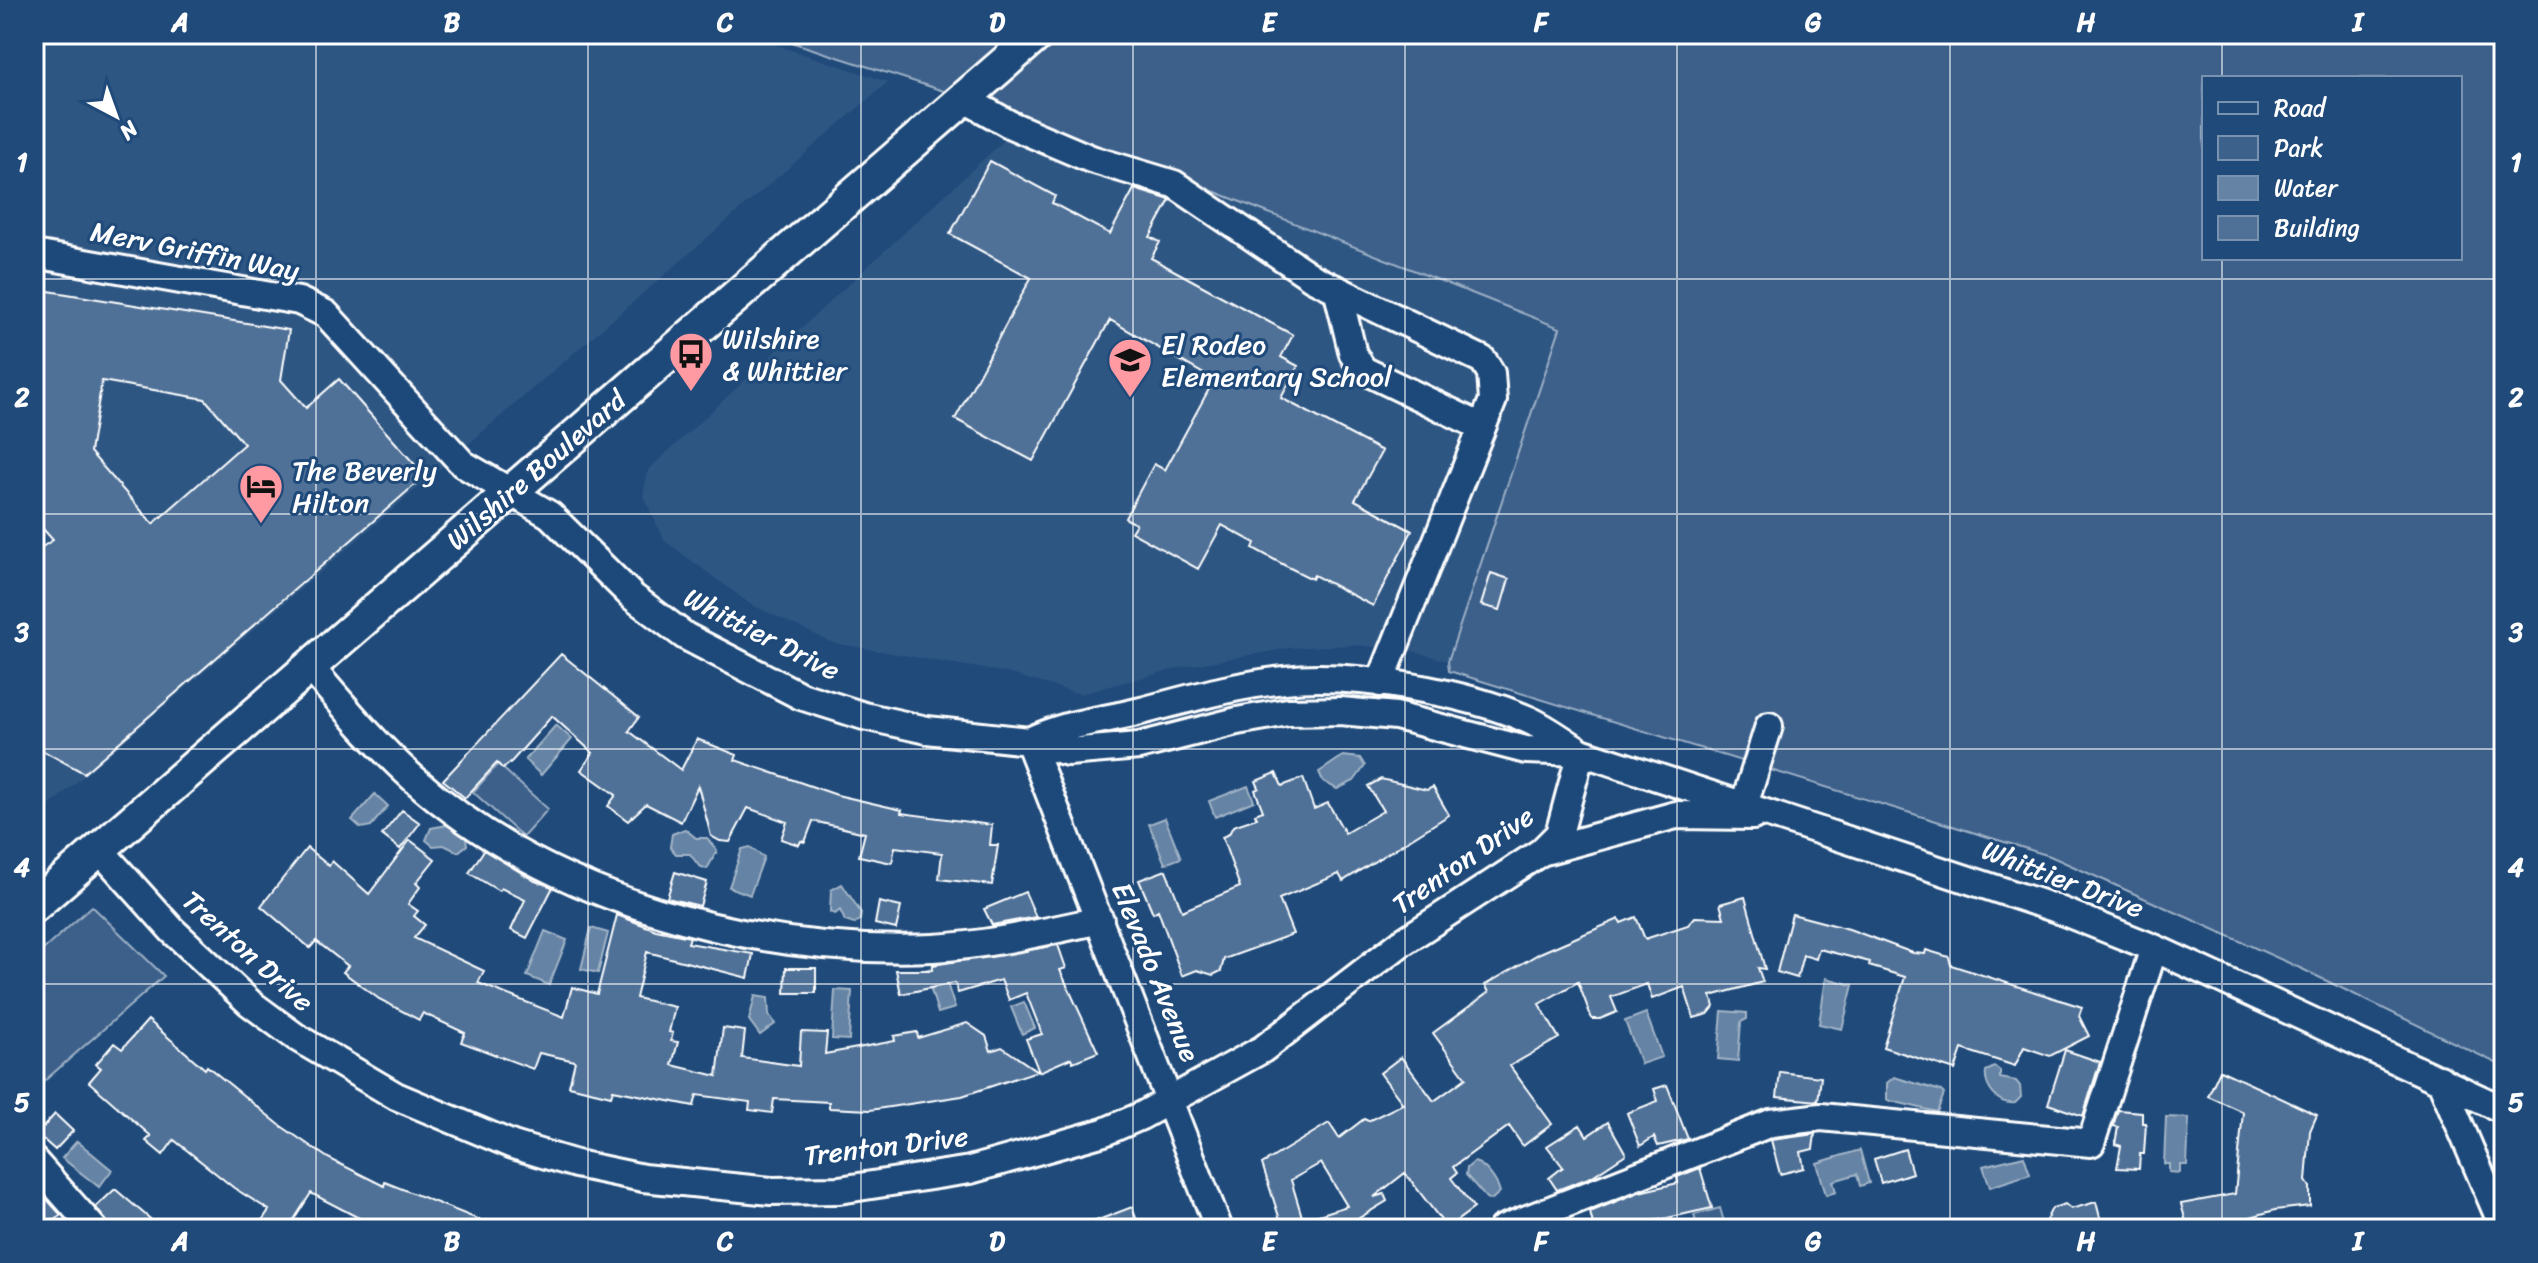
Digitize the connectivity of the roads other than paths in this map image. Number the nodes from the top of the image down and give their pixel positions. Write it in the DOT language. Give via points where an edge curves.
graph roads {
  1 [pos="1038,34"];
  2 [pos="963,98"];
  3 [pos="34,254"];
  4 [pos="1337,289"];
  5 [pos="1482,427"];
  6 [pos="508,493"];
  7 [pos="310,667"];
  8 [pos="1380,683"];
  9 [pos="1769,726"];
  10 [pos="1029,741"];
  11 [pos="1581,752"];
  12 [pos="1744,805"];
  13 [pos="1781,816"];
  14 [pos="99,849"];
  15 [pos="1541,852"];
  16 [pos="34,906"];
  17 [pos="1100,920"];
  18 [pos="2154,948"];
  19 [pos="2440,1079"];
  20 [pos="1170,1097"];
  21 [pos="2504,1110"];
  22 [pos="34,1161"];
  23 [pos="94,1229"];
  24 [pos="1219,1229"];
  25 [pos="1502,1229"];
  26 [pos="2504,1229"];
  1 -- 2 [label="main road, Wilshire Boulevard"];
  2 -- 4 [label="street" via="1091,159 1174,184"];
  2 -- 6 [label="main road, Wilshire Boulevard"];
  3 -- 6 [label="street, Merv Griffin Way" via="299,301 326,314 463,464"];
  4 -- 5 [label="street" via="1353,354 1363,370"];
  4 -- 5 [label="street" via="1483,360 1491,373 1493,400"];
  5 -- 8 [label="street"];
  6 -- 7 [label="main road, Wilshire Boulevard"];
  6 -- 10 [label="street, Whittier Drive" via="550,515 633,597 685,636 801,696 927,730"];
  7 -- 14 [label="main road, Wilshire Boulevard"];
  7 -- 17 [label="street" via="376,743 453,809 540,862 646,909 760,936 877,948 991,943"];
  8 -- 10 [label="street, Whittier Drive" via="1286,679 1062,726"];
  8 -- 11 [label="street, Whittier Drive" via="1517,715"];
  9 -- 12 [label="street"];
  10 -- 11 [label="street, Whittier Drive" via="1068,752 1091,752 1275,714 1340,711 1396,716 1526,750"];
  10 -- 17 [label="street, Elevado Avenue"];
  11 -- 12 [label="street, Whittier Drive"];
  11 -- 15 [label="street, Trenton Drive" via="1559,834"];
  12 -- 13 [label="street, Whittier Drive"];
  13 -- 15 [label="street" via="1676,815"];
  13 -- 18 [label="street, Whittier Drive" via="1957,873"];
  14 -- 16 [label="main road, Wilshire Boulevard"];
  14 -- 20 [label="street, Trenton Drive" via="208,965 296,1037 396,1096 513,1145 576,1164 643,1178 771,1191 839,1190 970,1170 1033,1153 1104,1132"];
  15 -- 20 [label="street, Trenton Drive" via="1401,943 1263,1049"];
  17 -- 20 [label="street, Elevado Avenue"];
  18 -- 19 [label="street, Whittier Drive"];
  18 -- 25 [label="street" via="2091,1143 1793,1118"];
  19 -- 21 [label="street, Whittier Drive"];
  19 -- 26 [label="street"];
  20 -- 24 [label="street, Elevado Avenue"];
  22 -- 23 [label="street"];
}
